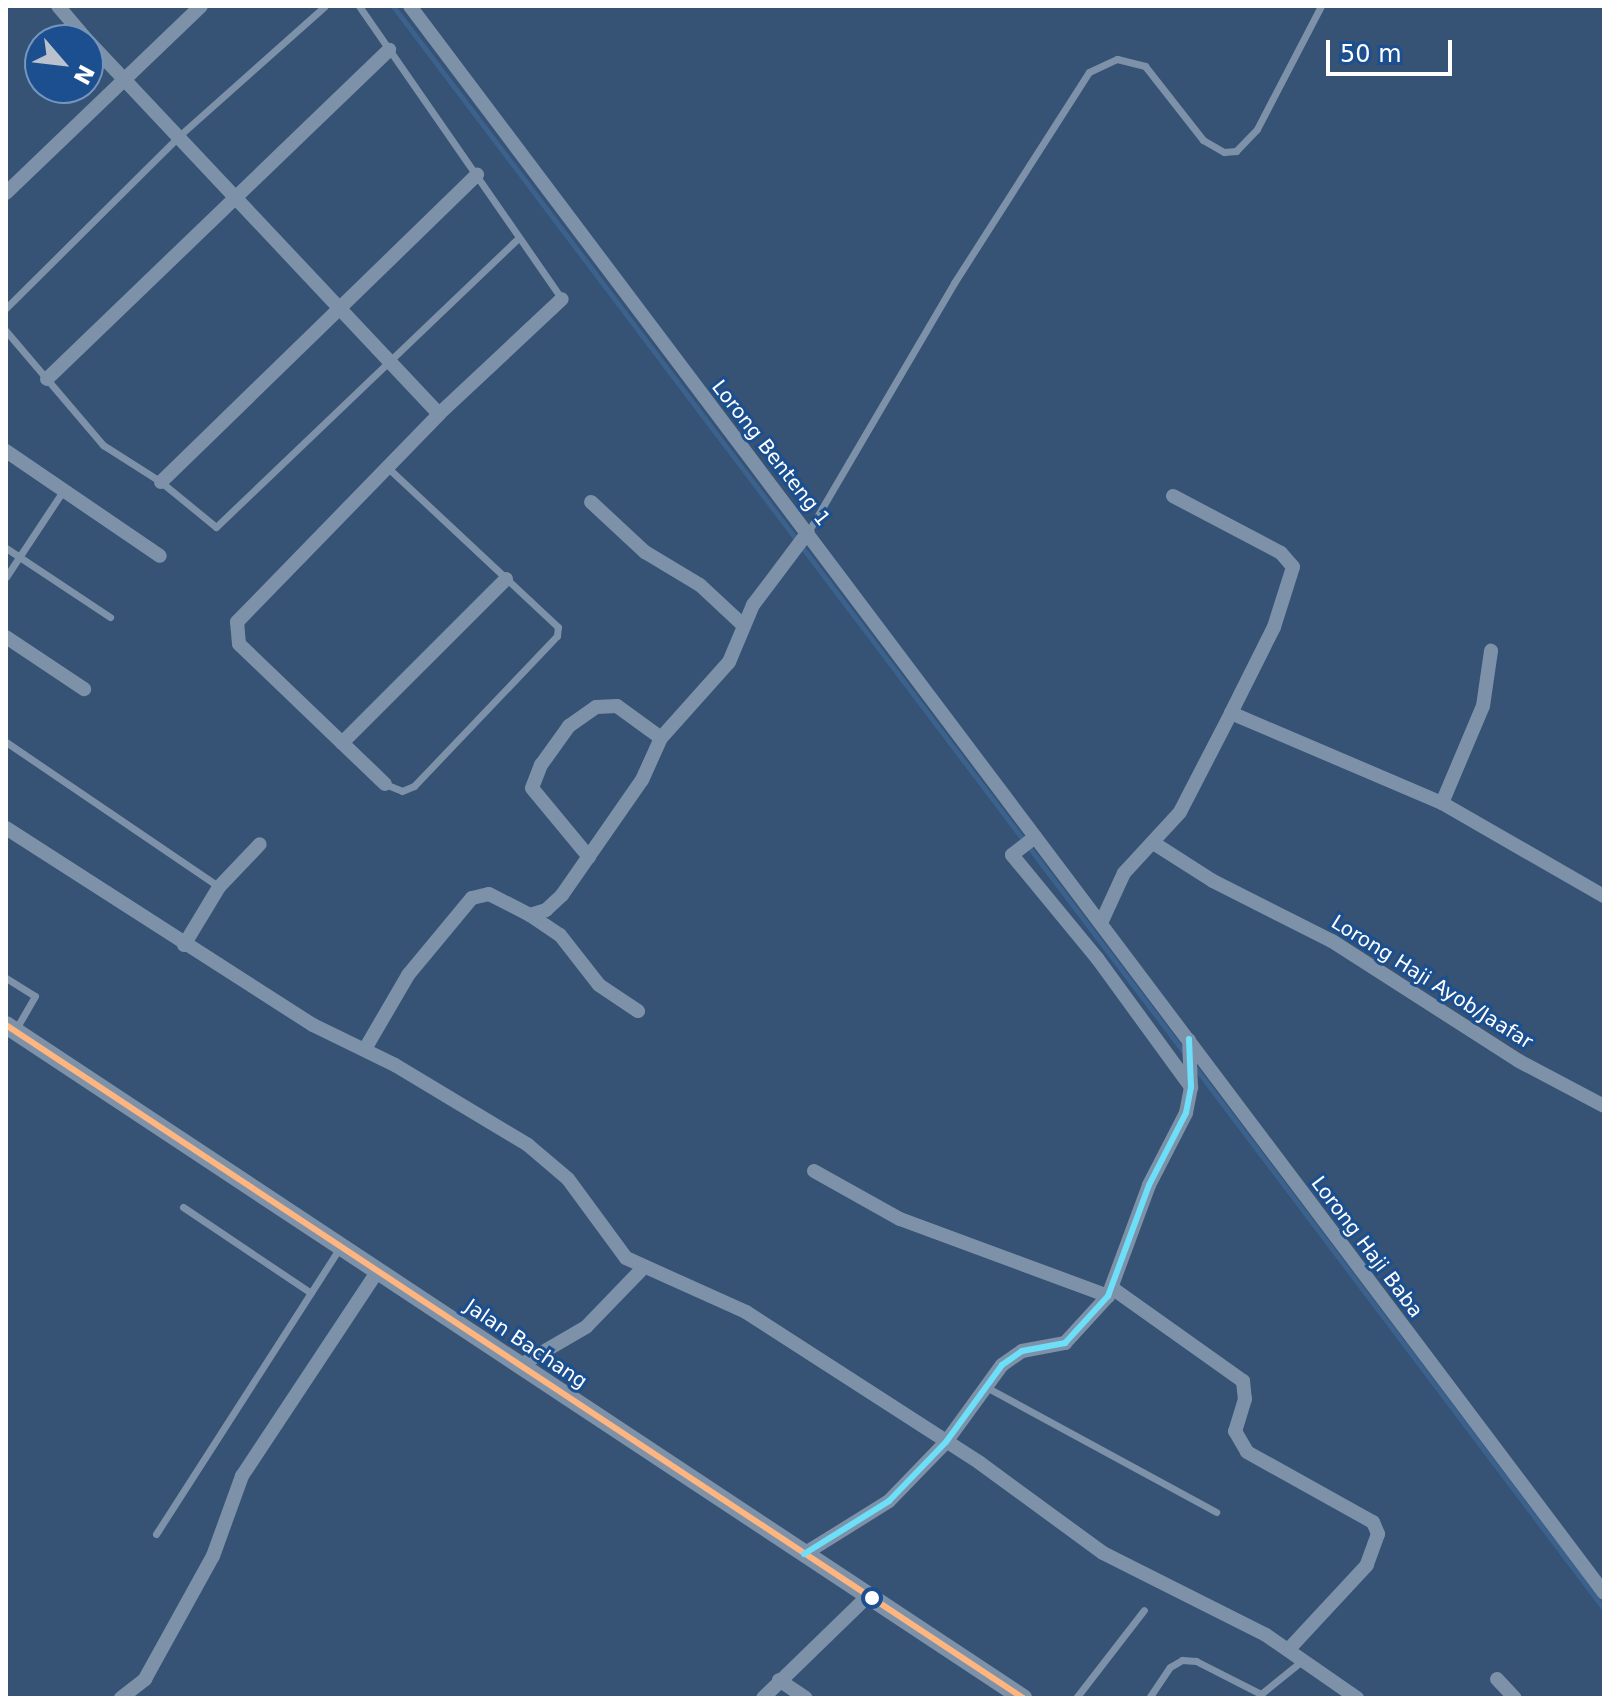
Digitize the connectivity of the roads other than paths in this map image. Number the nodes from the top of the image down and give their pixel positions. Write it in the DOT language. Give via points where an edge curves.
graph roads {
  1 [pos="58,6"];
  2 [pos="201,6"];
  3 [pos="325,6"];
  4 [pos="359,6"];
  5 [pos="410,6"];
  6 [pos="1321,6"];
  7 [pos="74,24"];
  8 [pos="389,50"];
  9 [pos="104,59"];
  10 [pos="123,81"];
  11 [pos="179,136"];
  12 [pos="477,175"];
  13 [pos="6,193"];
  14 [pos="238,195"];
  15 [pos="519,237"];
  16 [pos="562,299"];
  17 [pos="341,307"];
  18 [pos="6,308"];
  19 [pos="6,331"];
  20 [pos="391,361"];
  21 [pos="47,379"];
  22 [pos="439,414"];
  23 [pos="6,451"];
  24 [pos="387,467"];
  25 [pos="161,482"];
  26 [pos="63,491"];
  27 [pos="1173,496"];
  28 [pos="591,502"];
  29 [pos="805,536"];
  30 [pos="6,548"];
  31 [pos="160,556"];
  32 [pos="20,557"];
  33 [pos="6,577"];
  34 [pos="506,579"];
  35 [pos="110,617"];
  36 [pos="744,626"];
  37 [pos="6,637"];
  38 [pos="1491,651"];
  39 [pos="84,689"];
  40 [pos="1231,713"];
  41 [pos="661,738"];
  42 [pos="6,742"];
  43 [pos="342,743"];
  44 [pos="385,784"];
  45 [pos="1442,803"];
  46 [pos="6,828"];
  47 [pos="1029,842"];
  48 [pos="260,844"];
  49 [pos="1155,844"];
  50 [pos="589,857"];
  51 [pos="219,887"];
  52 [pos="1604,896"];
  53 [pos="530,915"];
  54 [pos="1101,923"];
  55 [pos="184,945"];
  56 [pos="6,978"];
  57 [pos="638,1011"];
  58 [pos="10,1028"];
  59 [pos="1189,1046"];
  60 [pos="365,1049"];
  61 [pos="1191,1083"];
  62 [pos="1604,1106"];
  63 [pos="814,1171"];
  64 [pos="183,1207"];
  65 [pos="340,1247"];
  66 [pos="644,1267"];
  67 [pos="377,1272"];
  68 [pos="1110,1292"];
  69 [pos="311,1293"];
  70 [pos="519,1366"];
  71 [pos="984,1386"];
  72 [pos="946,1442"];
  73 [pos="1216,1512"];
  74 [pos="156,1534"];
  75 [pos="804,1554"];
  76 [pos="1604,1593"];
  77 [pos="867,1597"];
  78 [pos="1144,1610"];
  79 [pos="1289,1649"];
  80 [pos="1303,1660"];
  81 [pos="1497,1679"];
  82 [pos="779,1680"];
  83 [pos="121,1698"];
  84 [pos="763,1698"];
  85 [pos="806,1698"];
  86 [pos="1023,1698"];
  87 [pos="1076,1698"];
  88 [pos="1149,1698"];
  89 [pos="1357,1698"];
  90 [pos="1515,1698"];
  1 -- 7 [label="street"];
  2 -- 10 [label="street"];
  3 -- 11 [label="lane"];
  4 -- 8 [label="lane"];
  5 -- 29 [label="street, Lorong Benteng 1"];
  6 -- 29 [label="lane" via="1257,129 1236,151 1224,152 1203,140 1145,66 1117,59 1089,72 954,283"];
  8 -- 12 [label="lane"];
  8 -- 14 [label="street"];
  9 -- 10 [label="street"];
  10 -- 11 [label="street"];
  10 -- 13 [label="street"];
  11 -- 14 [label="street"];
  11 -- 18 [label="lane"];
  12 -- 15 [label="lane"];
  12 -- 17 [label="street"];
  14 -- 17 [label="street"];
  14 -- 21 [label="street"];
  15 -- 16 [label="lane"];
  15 -- 20 [label="lane"];
  16 -- 22 [label="street"];
  17 -- 20 [label="street"];
  17 -- 25 [label="street"];
  19 -- 21 [label="lane"];
  20 -- 22 [label="street"];
  20 -- 25 [label="lane" via="224,524 216,527"];
  21 -- 25 [label="lane" via="103,445"];
  22 -- 24 [label="street"];
  23 -- 26 [label="street"];
  24 -- 34 [label="lane"];
  24 -- 43 [label="street" via="273,582 237,622 234,634"];
  26 -- 31 [label="street"];
  26 -- 32 [label="lane"];
  27 -- 40 [label="street" via="1281,553 1293,567 1274,627"];
  28 -- 36 [label="street" via="645,552 700,585"];
  29 -- 36 [label="street"];
  29 -- 47 [label="street, Lorong Benteng 1"];
  30 -- 32 [label="lane"];
  32 -- 33 [label="lane"];
  32 -- 35 [label="lane"];
  34 -- 43 [label="street"];
  34 -- 44 [label="lane" via="558,627 557,636 414,786 402,791"];
  36 -- 41 [label="street" via="712,687"];
  37 -- 39 [label="street"];
  38 -- 45 [label="street" via="1483,706"];
  40 -- 45 [label="street"];
  40 -- 49 [label="street" via="1180,812"];
  41 -- 50 [label="street" via="642,780"];
  41 -- 50 [label="street" via="617,706 596,707 569,726 541,765 532,788"];
  42 -- 51 [label="lane"];
  43 -- 44 [label="street"];
  45 -- 52 [label="street"];
  46 -- 55 [label="street"];
  47 -- 54 [label="street, Lorong Benteng 1"];
  47 -- 61 [label="street" via="1012,855"];
  48 -- 51 [label="street"];
  49 -- 54 [label="street" via="1124,873"];
  49 -- 62 [label="street, Lorong Haji Ayob/Jaafar" via="1213,881 1332,941 1519,1061"];
  50 -- 53 [label="street" via="562,895 546,910"];
  51 -- 55 [label="street"];
  53 -- 57 [label="street" via="560,935 599,985"];
  53 -- 60 [label="street" via="489,894 472,898 408,975"];
  54 -- 59 [label="street, Lorong Haji Baba"];
  55 -- 60 [label="street" via="313,1025"];
  56 -- 58 [label="lane" via="35,996"];
  58 -- 65 [label="street, Jalan Bachang"];
  59 -- 61 [label="street"];
  59 -- 76 [label="street, Lorong Haji Baba"];
  60 -- 66 [label="street" via="528,1145 568,1179 626,1258"];
  61 -- 68 [label="street" via="1186,1113 1149,1185"];
  63 -- 68 [label="street" via="900,1219"];
  64 -- 69 [label="lane"];
  65 -- 67 [label="street, Jalan Bachang"];
  65 -- 69 [label="lane"];
  66 -- 70 [label="street" via="586,1327"];
  66 -- 72 [label="street" via="688,1282 746,1312"];
  67 -- 70 [label="street, Jalan Bachang"];
  67 -- 83 [label="street" via="242,1476 213,1556 145,1679"];
  68 -- 71 [label="street" via="1065,1343 1022,1351"];
  68 -- 79 [label="street" via="1243,1381 1245,1399 1235,1431 1247,1452 1373,1522 1378,1534 1367,1565"];
  69 -- 74 [label="lane"];
  70 -- 75 [label="street, Jalan Bachang"];
  71 -- 72 [label="street"];
  71 -- 73 [label="lane"];
  72 -- 75 [label="street" via="881,1508"];
  72 -- 79 [label="street" via="1103,1553"];
  75 -- 77 [label="street, Jalan Bachang"];
  77 -- 82 [label="street"];
  77 -- 86 [label="street, Jalan Bachang"];
  78 -- 87 [label="lane"];
  79 -- 80 [label="street"];
  80 -- 88 [label="lane" via="1261,1694 1196,1661 1182,1660 1170,1667"];
  80 -- 89 [label="street"];
  81 -- 90 [label="street"];
  82 -- 84 [label="street"];
  82 -- 85 [label="street"];
}
